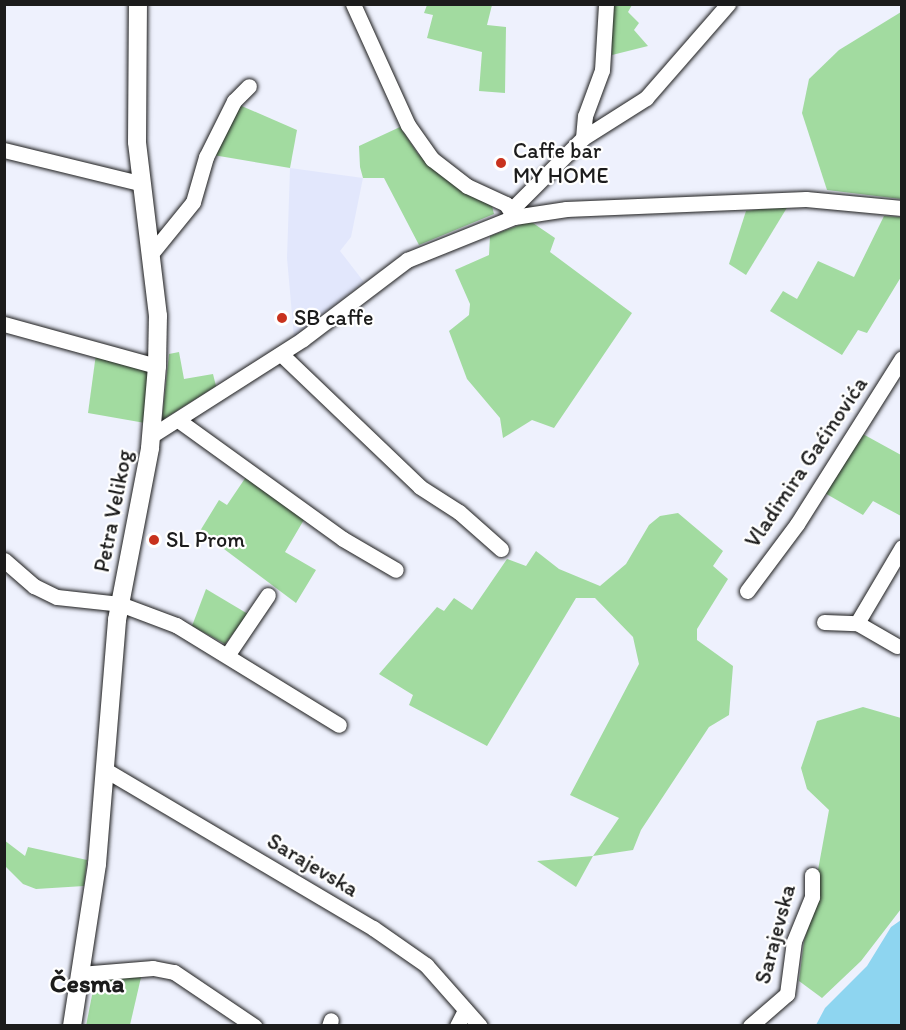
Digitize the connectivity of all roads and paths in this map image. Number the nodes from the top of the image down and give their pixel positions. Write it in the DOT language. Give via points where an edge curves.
graph roads {
  1 [pos="138,4"];
  2 [pos="353,4"];
  3 [pos="606,4"];
  4 [pos="728,4"];
  5 [pos="249,86"];
  6 [pos="584,138"];
  7 [pos="4,150"];
  8 [pos="139,183"];
  9 [pos="902,208"];
  10 [pos="513,213"];
  11 [pos="150,255"];
  12 [pos="4,324"];
  13 [pos="281,354"];
  14 [pos="902,358"];
  15 [pos="157,366"];
  16 [pos="178,420"];
  17 [pos="151,436"];
  18 [pos="902,547"];
  19 [pos="501,549"];
  20 [pos="4,560"];
  21 [pos="396,570"];
  22 [pos="747,591"];
  23 [pos="268,595"];
  24 [pos="120,604"];
  25 [pos="824,622"];
  26 [pos="857,623"];
  27 [pos="897,646"];
  28 [pos="228,654"];
  29 [pos="339,725"];
  30 [pos="104,768"];
  31 [pos="812,874"];
  32 [pos="80,974"];
  33 [pos="465,1010"];
  34 [pos="72,1026"];
  35 [pos="254,1026"];
  36 [pos="457,1026"];
  37 [pos="480,1026"];
  38 [pos="750,1026"];
  1 -- 8 [label="street, Petra Velikog"];
  2 -- 10 [label="street" via="408,125 432,159 467,186"];
  3 -- 6 [label="street" via="602,70 585,116"];
  4 -- 6 [label="street" via="634,109"];
  5 -- 11 [label="street" via="234,102 206,157 193,202"];
  6 -- 10 [label="street"];
  7 -- 8 [label="street"];
  8 -- 11 [label="street, Petra Velikog"];
  9 -- 10 [label="street" via="806,199"];
  10 -- 13 [label="street" via="416,255"];
  11 -- 15 [label="street, Petra Velikog" via="158,316"];
  12 -- 15 [label="street"];
  13 -- 16 [label="street"];
  13 -- 19 [label="street" via="420,487 459,512"];
  14 -- 22 [label="street, Vladimira Gaćinovića" via="797,524"];
  15 -- 17 [label="street, Petra Velikog"];
  16 -- 17 [label="street"];
  16 -- 21 [label="street" via="343,539"];
  17 -- 24 [label="street, Petra Velikog"];
  18 -- 26 [label="street"];
  20 -- 24 [label="street" via="34,586 57,597"];
  23 -- 28 [label="street"];
  24 -- 28 [label="street" via="156,615"];
  24 -- 30 [label="street, Petra Velikog"];
  25 -- 26 [label="street"];
  26 -- 27 [label="street"];
  28 -- 29 [label="street"];
  30 -- 32 [label="street, Petra Velikog" via="97,864"];
  30 -- 33 [label="street, Sarajevska" via="373,928 426,965"];
  31 -- 38 [label="street, Sarajevska" via="812,897 794,941 787,994"];
  32 -- 34 [label="street, Petra Velikog"];
  32 -- 35 [label="street" via="153,968 174,972"];
  33 -- 36 [label="street"];
  33 -- 37 [label="street, Sarajevska"];
}
